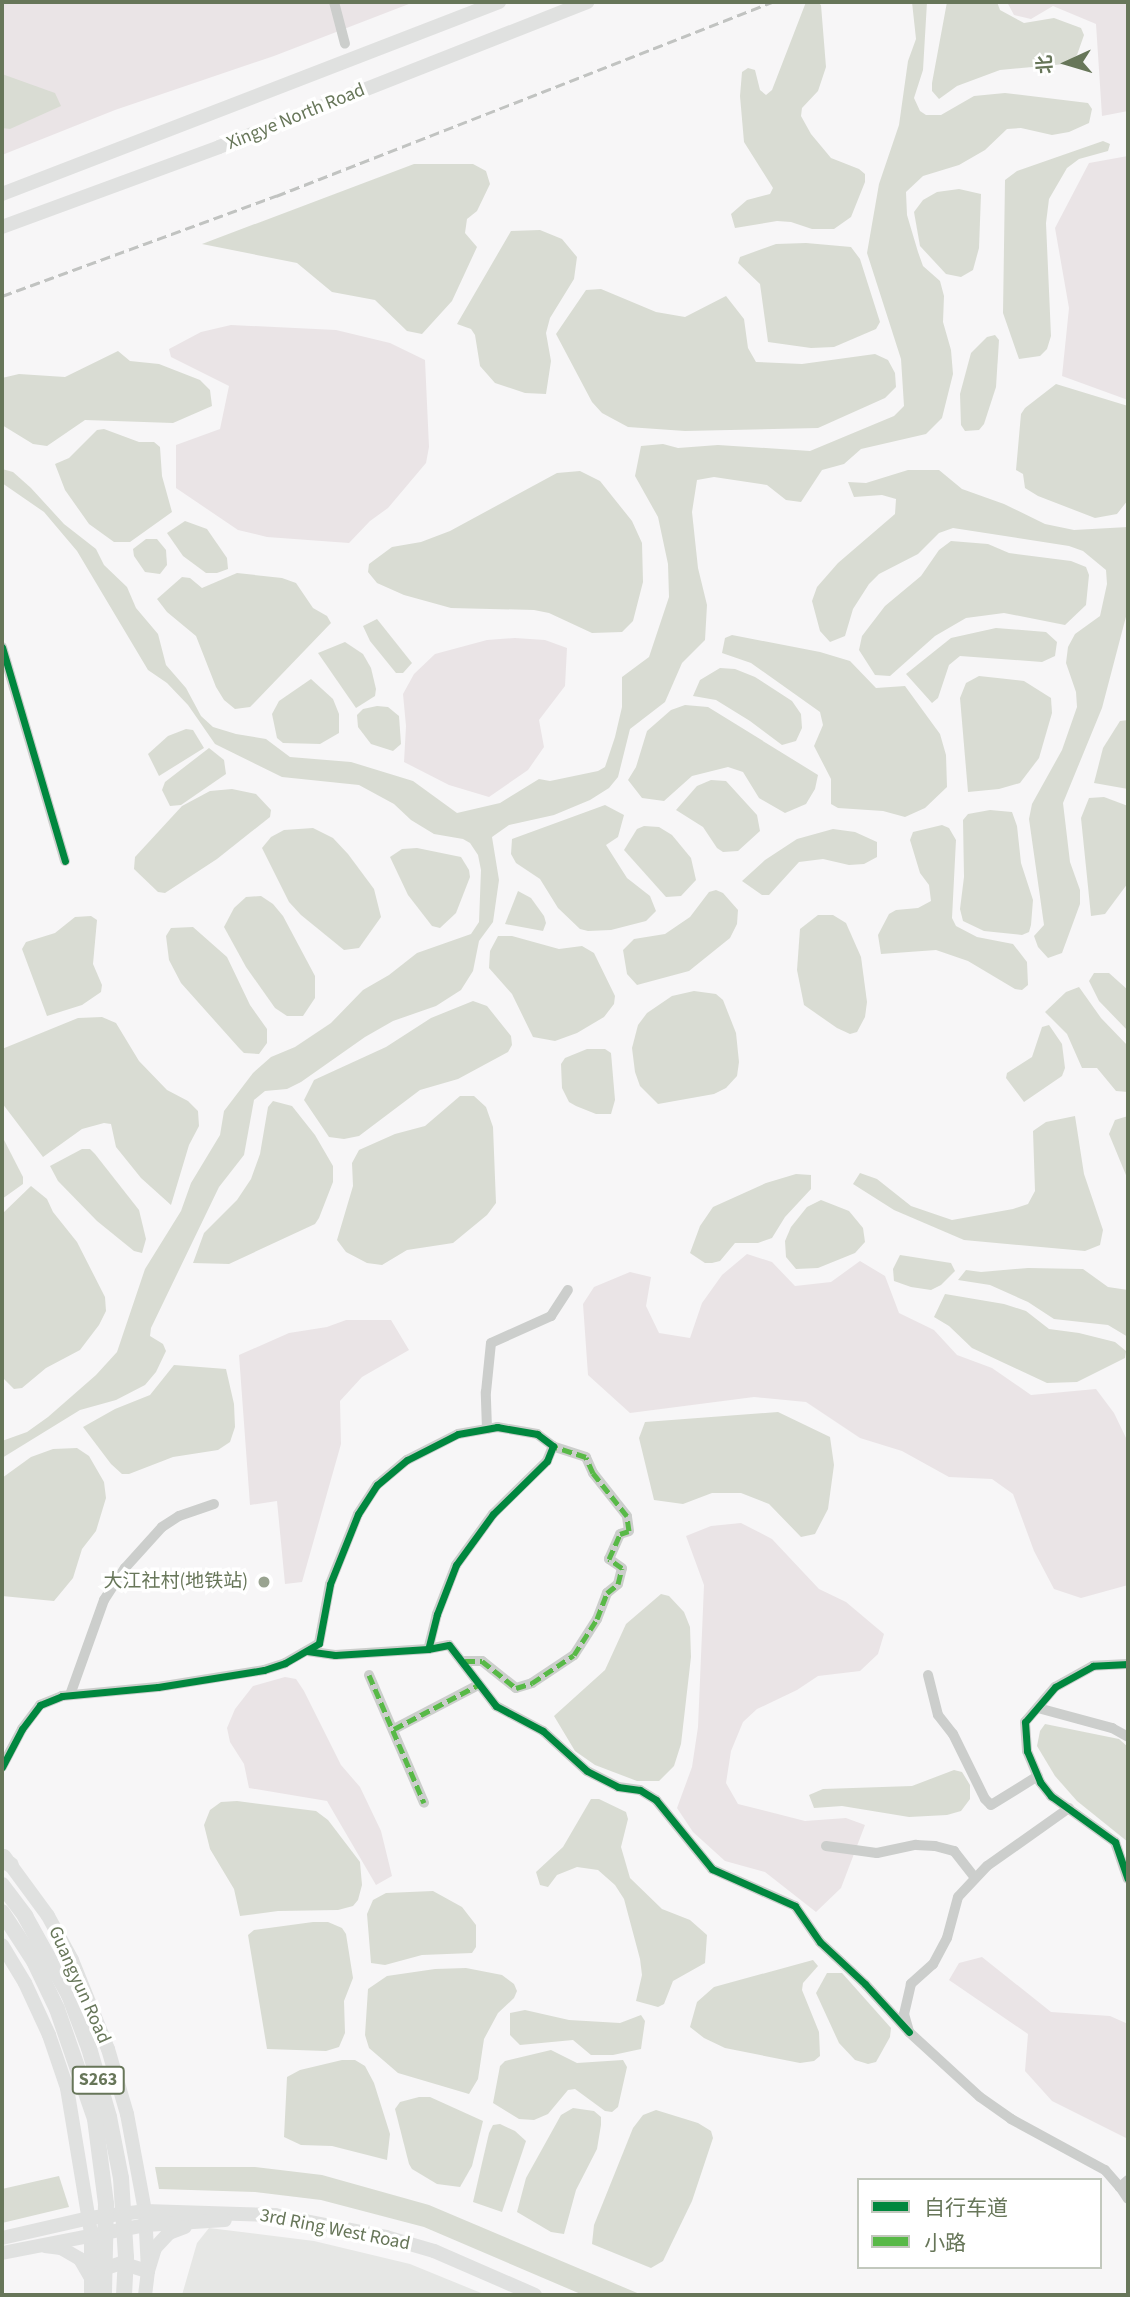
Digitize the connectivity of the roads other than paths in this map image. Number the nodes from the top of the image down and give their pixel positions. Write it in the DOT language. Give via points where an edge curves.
graph roads {
  1 [pos="334,2"];
  2 [pos="499,2"];
  3 [pos="588,2"];
  4 [pos="345,44"];
  5 [pos="2,194"];
  6 [pos="2,227"];
  7 [pos="2,647"];
  8 [pos="65,861"];
  9 [pos="568,1290"];
  10 [pos="487,1429"];
  11 [pos="553,1446"];
  12 [pos="214,1504"];
  13 [pos="428,1649"];
  14 [pos="307,1651"];
  15 [pos="465,1661"];
  16 [pos="1128,1664"];
  17 [pos="369,1675"];
  18 [pos="928,1675"];
  19 [pos="478,1685"];
  20 [pos="70,1695"];
  21 [pos="1038,1708"];
  22 [pos="394,1729"];
  23 [pos="1128,1737"];
  24 [pos="2,1767"];
  25 [pos="1038,1776"];
  26 [pos="424,1803"];
  27 [pos="1069,1808"];
  28 [pos="826,1846"];
  29 [pos="5,1860"];
  30 [pos="975,1878"];
  31 [pos="1128,1879"];
  32 [pos="2,1885"];
  33 [pos="2,1912"];
  34 [pos="2,1945"];
  35 [pos="909,2032"];
  36 [pos="116,2076"];
  37 [pos="67,2088"];
  38 [pos="1124,2184"];
  39 [pos="1128,2199"];
  40 [pos="89,2218"];
  41 [pos="145,2218"];
  42 [pos="196,2222"];
  43 [pos="91,2233"];
  44 [pos="2,2238"];
  45 [pos="37,2245"];
  46 [pos="2,2253"];
  47 [pos="148,2271"];
  48 [pos="94,2289"];
  49 [pos="124,2295"];
  50 [pos="145,2295"];
  51 [pos="520,2295"];
  52 [pos="535,2295"];
  1 -- 4 [label="street"];
  2 -- 5 [label="main road, Xingye North Road"];
  3 -- 6 [label="main road, Xingye North Road"];
  7 -- 8 [label="street"];
  9 -- 10 [label="street" via="551,1316 491,1343"];
  10 -- 11 [label="street" via="537,1434"];
  10 -- 14 [label="street" via="448,1439 407,1460 377,1485 341,1551 319,1643"];
  11 -- 13 [label="street" via="547,1461 492,1514 456,1565"];
  11 -- 15 [label="street" via="586,1457 627,1516 629,1531 620,1534 609,1559 622,1568 618,1584 607,1593 574,1655 532,1683 516,1688 482,1661"];
  12 -- 20 [label="street" via="162,1527 125,1568 104,1600"];
  13 -- 14 [label="street"];
  13 -- 15 [label="street" via="450,1645"];
  14 -- 20 [label="street" via="264,1670"];
  15 -- 19 [label="street"];
  16 -- 21 [label="street" via="1093,1666 1055,1687"];
  17 -- 22 [label="street"];
  18 -- 25 [label="street" via="939,1715 991,1805"];
  19 -- 22 [label="street"];
  19 -- 35 [label="street" via="496,1706 544,1731 587,1771 656,1800 712,1869 795,1906 820,1942"];
  20 -- 24 [label="street" via="40,1705"];
  21 -- 23 [label="street" via="1112,1728"];
  21 -- 25 [label="street" via="1026,1722 1027,1751"];
  22 -- 26 [label="street"];
  25 -- 27 [label="street" via="1051,1796"];
  27 -- 30 [label="street"];
  27 -- 31 [label="street" via="1115,1842"];
  28 -- 30 [label="street" via="877,1853 936,1846 954,1852"];
  29 -- 36 [label="main road, Guangyun Road / S263" via="48,1916 72,1960"];
  30 -- 35 [label="street" via="958,1897 947,1938 933,1964 911,1984 904,2014"];
  32 -- 49 [label="main road, S263" via="25,1916 69,1995 89,2048 121,2178"];
  33 -- 48 [label="main road, Guangyun Road / S263" via="58,2009 95,2119 106,2204"];
  34 -- 37 [label="main road, S263" via="49,2035"];
  35 -- 38 [label="street" via="942,2066 1011,2119"];
  36 -- 37 [label="main road" via="110,2090 95,2099"];
  36 -- 41 [label="main road, Guangyun Road / S263"];
  37 -- 40 [label="main road, S263"];
  38 -- 39 [label="street"];
  40 -- 41 [label="main road, 3rd Ring West Road"];
  40 -- 43 [label="main road, S263"];
  40 -- 44 [label="main road, 3rd Ring West Road"];
  41 -- 42 [label="main road, 3rd Ring West Road"];
  41 -- 43 [label="main road, 3rd Ring West Road"];
  41 -- 47 [label="main road, Guangyun Road / S263"];
  41 -- 52 [label="main road, 3rd Ring West Road" via="275,2215 434,2251"];
  42 -- 47 [label="main road" via="169,2233 155,2248"];
  42 -- 51 [label="main road, 3rd Ring West Road" via="274,2221 384,2243 432,2257"];
  43 -- 45 [label="main road, 3rd Ring West Road"];
  43 -- 48 [label="main road, S263"];
  45 -- 46 [label="main road, 3rd Ring West Road"];
  45 -- 48 [label="main road" via="61,2248 80,2259"];
  47 -- 48 [label="main road" via="132,2264 113,2264 98,2274"];
  47 -- 50 [label="main road, Guangyun Road / S263"];
}
